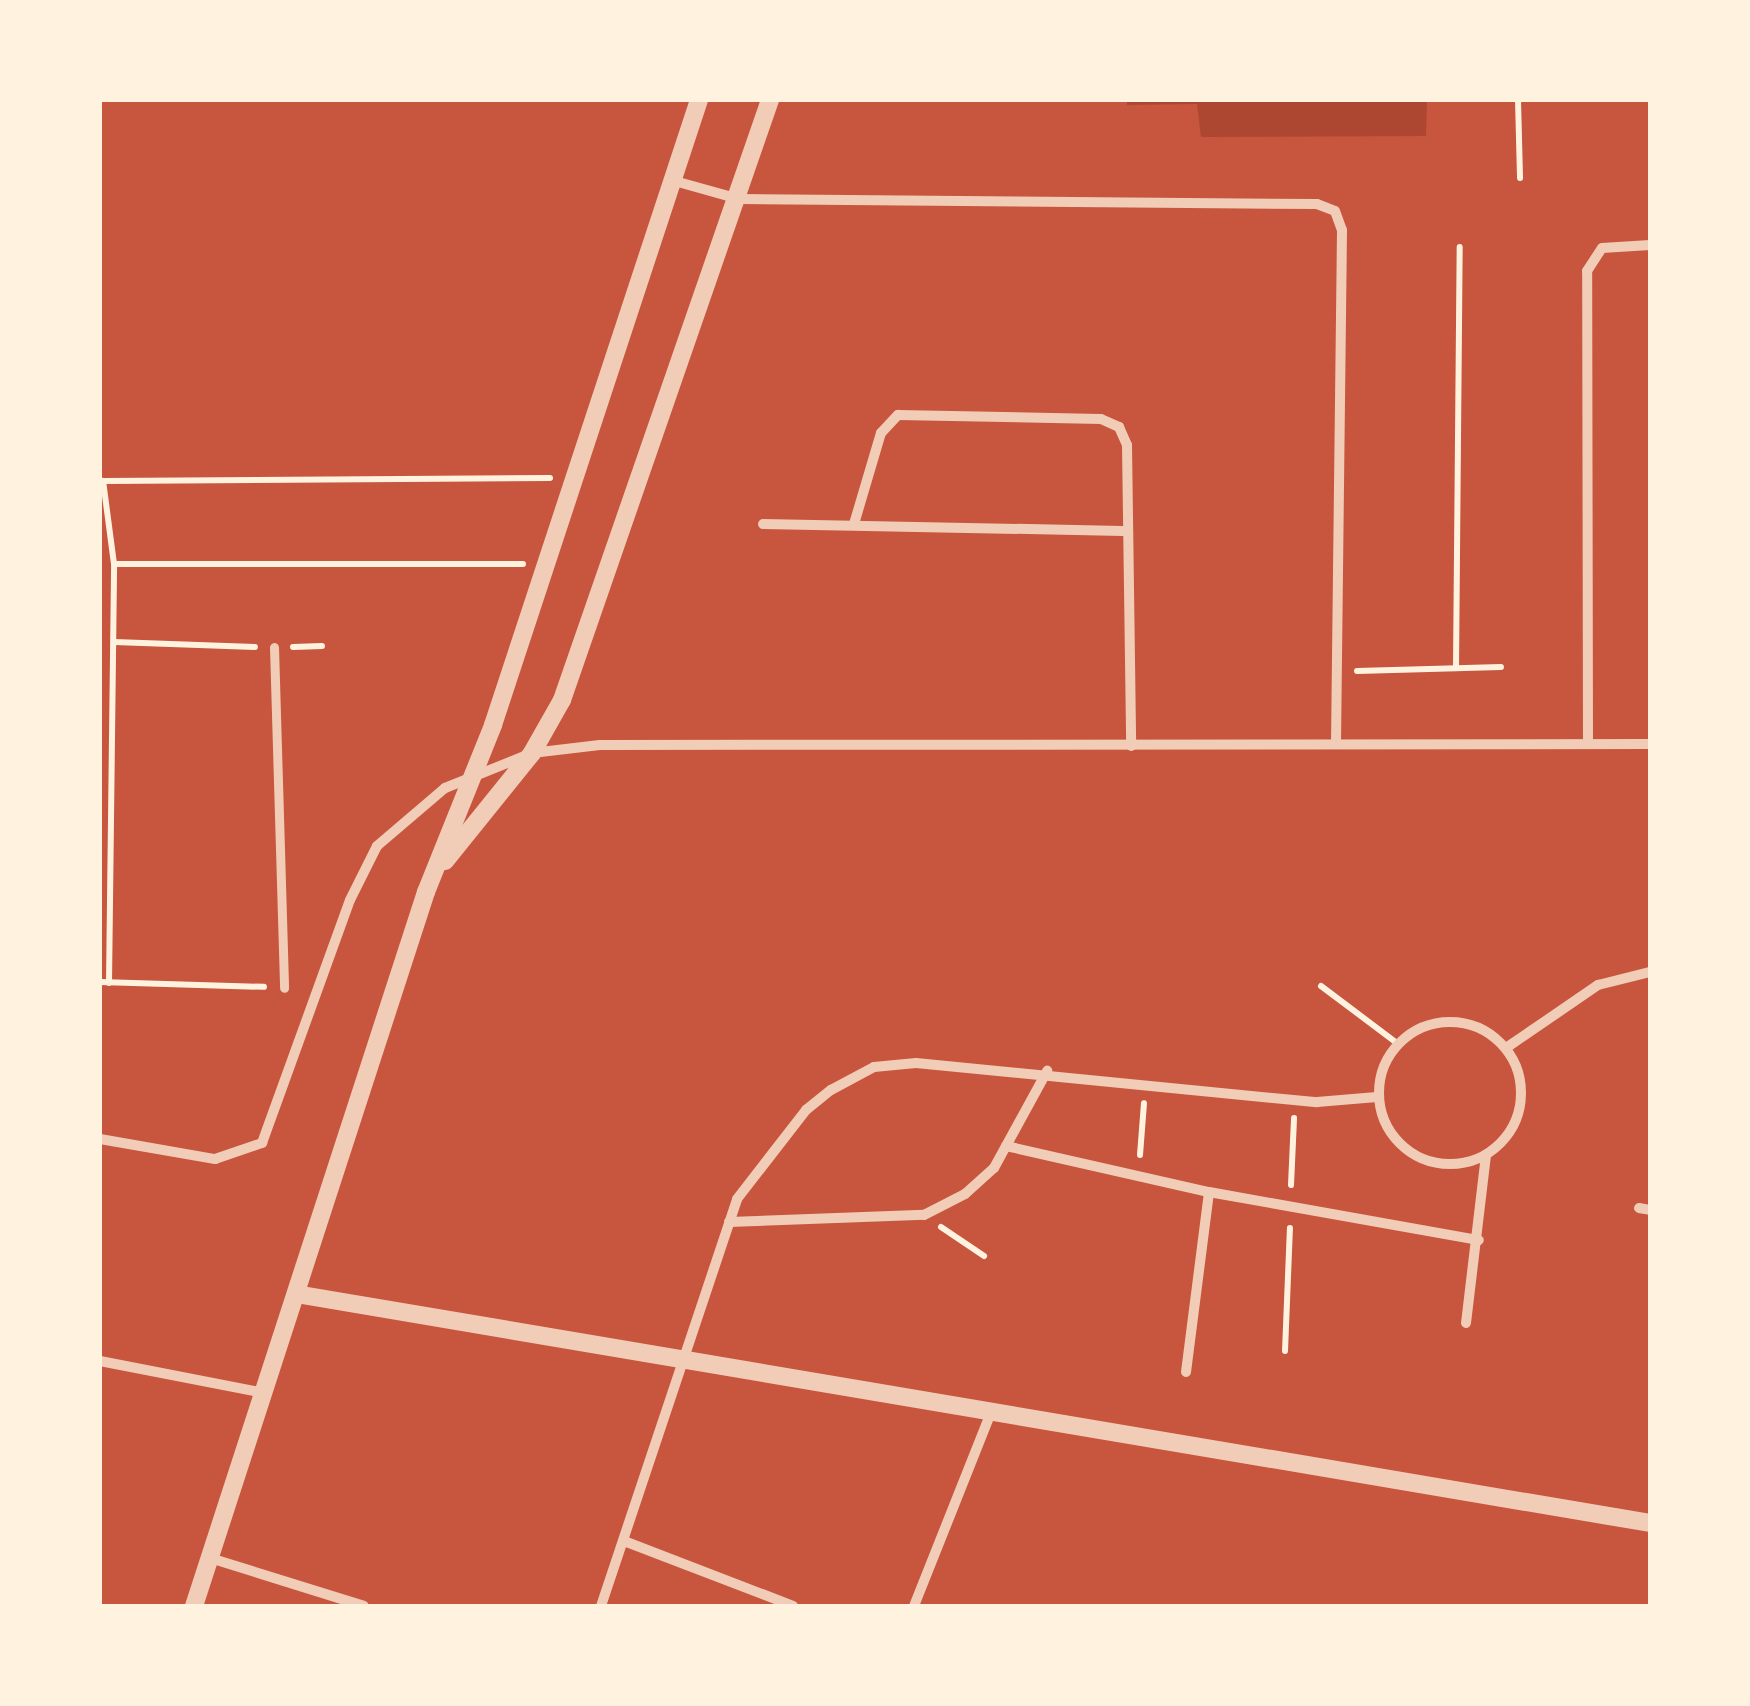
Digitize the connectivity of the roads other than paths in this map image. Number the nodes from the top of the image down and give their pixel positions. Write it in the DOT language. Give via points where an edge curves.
graph roads {
  1 [pos="699,100"];
  2 [pos="770,100"];
  3 [pos="671,180"];
  4 [pos="739,199"];
  5 [pos="1650,244"];
  6 [pos="763,524"];
  7 [pos="854,524"];
  8 [pos="1123,531"];
  9 [pos="274,647"];
  10 [pos="1336,744"];
  11 [pos="1588,744"];
  12 [pos="1650,744"];
  13 [pos="1131,746"];
  14 [pos="532,752"];
  15 [pos="473,771"];
  16 [pos="426,892"];
  17 [pos="1650,972"];
  18 [pos="284,988"];
  19 [pos="1506,1048"];
  20 [pos="1047,1072"];
  21 [pos="1377,1097"];
  22 [pos="100,1139"];
  23 [pos="1006,1146"];
  24 [pos="1486,1156"];
  25 [pos="1209,1192"];
  26 [pos="729,1222"];
  27 [pos="1479,1240"];
  28 [pos="296,1294"];
  29 [pos="1466,1324"];
  30 [pos="688,1359"];
  31 [pos="100,1361"];
  32 [pos="1186,1372"];
  33 [pos="264,1393"];
  34 [pos="992,1410"];
  35 [pos="1650,1524"];
  36 [pos="624,1541"];
  37 [pos="210,1558"];
  38 [pos="194,1606"];
  39 [pos="364,1606"];
  40 [pos="602,1606"];
  41 [pos="794,1606"];
  42 [pos="914,1606"];
  1 -- 3 [label="street"];
  2 -- 4 [label="street"];
  3 -- 4 [label="street"];
  3 -- 15 [label="street"];
  4 -- 10 [label="street" via="1316,204 1335,212 1342,230"];
  4 -- 14 [label="street" via="562,700"];
  5 -- 11 [label="street" via="1602,248 1587,271"];
  6 -- 7 [label="street"];
  7 -- 8 [label="street"];
  7 -- 8 [label="street" via="881,432 898,415 1102,419 1119,427 1127,445"];
  8 -- 13 [label="street"];
  9 -- 18 [label="street"];
  10 -- 11 [label="street"];
  10 -- 13 [label="street"];
  11 -- 12 [label="street"];
  13 -- 14 [label="street" via="600,745"];
  14 -- 15 [label="street"];
  14 -- 16 [label="street"];
  15 -- 16 [label="street"];
  15 -- 22 [label="street" via="420,806 377,846 350,900 270,1131 250,1152 215,1160"];
  16 -- 28 [label="street"];
  17 -- 19 [label="street" via="1598,986"];
  19 -- 21 [label="street" via="1473,1024 1432,1022 1397,1043 1382,1068"];
  19 -- 24 [label="street" via="1520,1076 1521,1107 1509,1135"];
  20 -- 21 [label="street" via="1317,1102"];
  20 -- 23 [label="street"];
  20 -- 26 [label="street" via="916,1062 874,1067 806,1110 736,1200"];
  21 -- 24 [label="street" via="1389,1132 1415,1156 1450,1166"];
  23 -- 25 [label="street"];
  23 -- 26 [label="street" via="994,1168 965,1194 924,1215"];
  24 -- 27 [label="street"];
  25 -- 27 [label="street"];
  25 -- 32 [label="street"];
  26 -- 30 [label="street"];
  27 -- 29 [label="street"];
  28 -- 30 [label="street"];
  28 -- 33 [label="street"];
  30 -- 34 [label="street"];
  30 -- 36 [label="street"];
  31 -- 33 [label="street"];
  33 -- 37 [label="street"];
  34 -- 35 [label="street"];
  34 -- 42 [label="street"];
  36 -- 40 [label="street"];
  36 -- 41 [label="street"];
  37 -- 38 [label="street"];
  37 -- 39 [label="street"];
}
